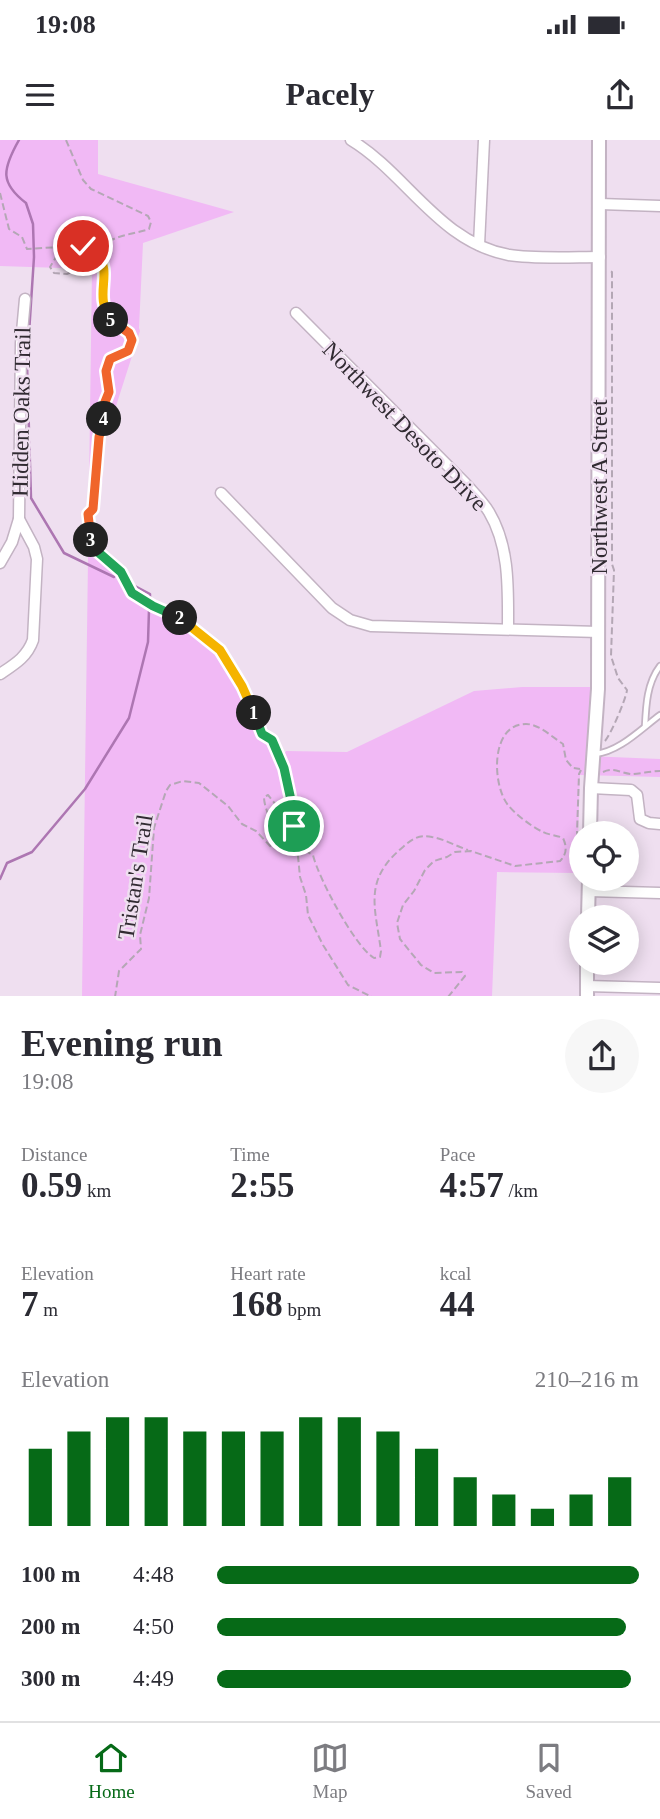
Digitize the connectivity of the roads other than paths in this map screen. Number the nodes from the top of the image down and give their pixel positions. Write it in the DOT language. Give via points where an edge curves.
graph roads {
  1 [pos="351,140"];
  2 [pos="484,140"];
  3 [pos="599,140"];
  4 [pos="600,204"];
  5 [pos="660,206"];
  6 [pos="479,245"];
  7 [pos="600,257"];
  8 [pos="24,299"];
  9 [pos="296,313"];
  10 [pos="220,493"];
  11 [pos="19,519"];
  12 [pos="0,563"];
  13 [pos="508,629"];
  14 [pos="598,632"];
  15 [pos="660,666"];
  16 [pos="0,674"];
  17 [pos="660,715"];
  18 [pos="645,727"];
  19 [pos="594,754"];
  20 [pos="591,788"];
  21 [pos="590,821"];
  22 [pos="660,824"];
  23 [pos="639,890"];
  24 [pos="660,892"];
  25 [pos="660,988"];
  26 [pos="587,991"];
  1 -- 6 [label="street" via="455,233"];
  2 -- 6 [label="street"];
  3 -- 4 [label="street, Northwest A Street"];
  4 -- 5 [label="street"];
  4 -- 7 [label="street, Northwest A Street"];
  6 -- 7 [label="street" via="509,255"];
  7 -- 14 [label="street, Northwest A Street"];
  8 -- 11 [label="street, Hidden Oaks Trail"];
  9 -- 13 [label="street, Northwest Desoto Drive" via="489,512 507,567"];
  10 -- 13 [label="street" via="350,620 371,626"];
  11 -- 12 [label="street, Hidden Oaks Trail"];
  11 -- 16 [label="street" via="37,559 33,640 21,660"];
  13 -- 14 [label="street"];
  14 -- 19 [label="street, Northwest A Street"];
  15 -- 18 [label="lane" via="652,676"];
  17 -- 18 [label="lane"];
  18 -- 19 [label="lane" via="621,744"];
  19 -- 20 [label="street, Northwest A Street"];
  20 -- 21 [label="street, Northwest A Street"];
  20 -- 22 [label="street" via="631,790 637,795 640,820"];
  23 -- 24 [label="street"];
  25 -- 26 [label="street"];
}
